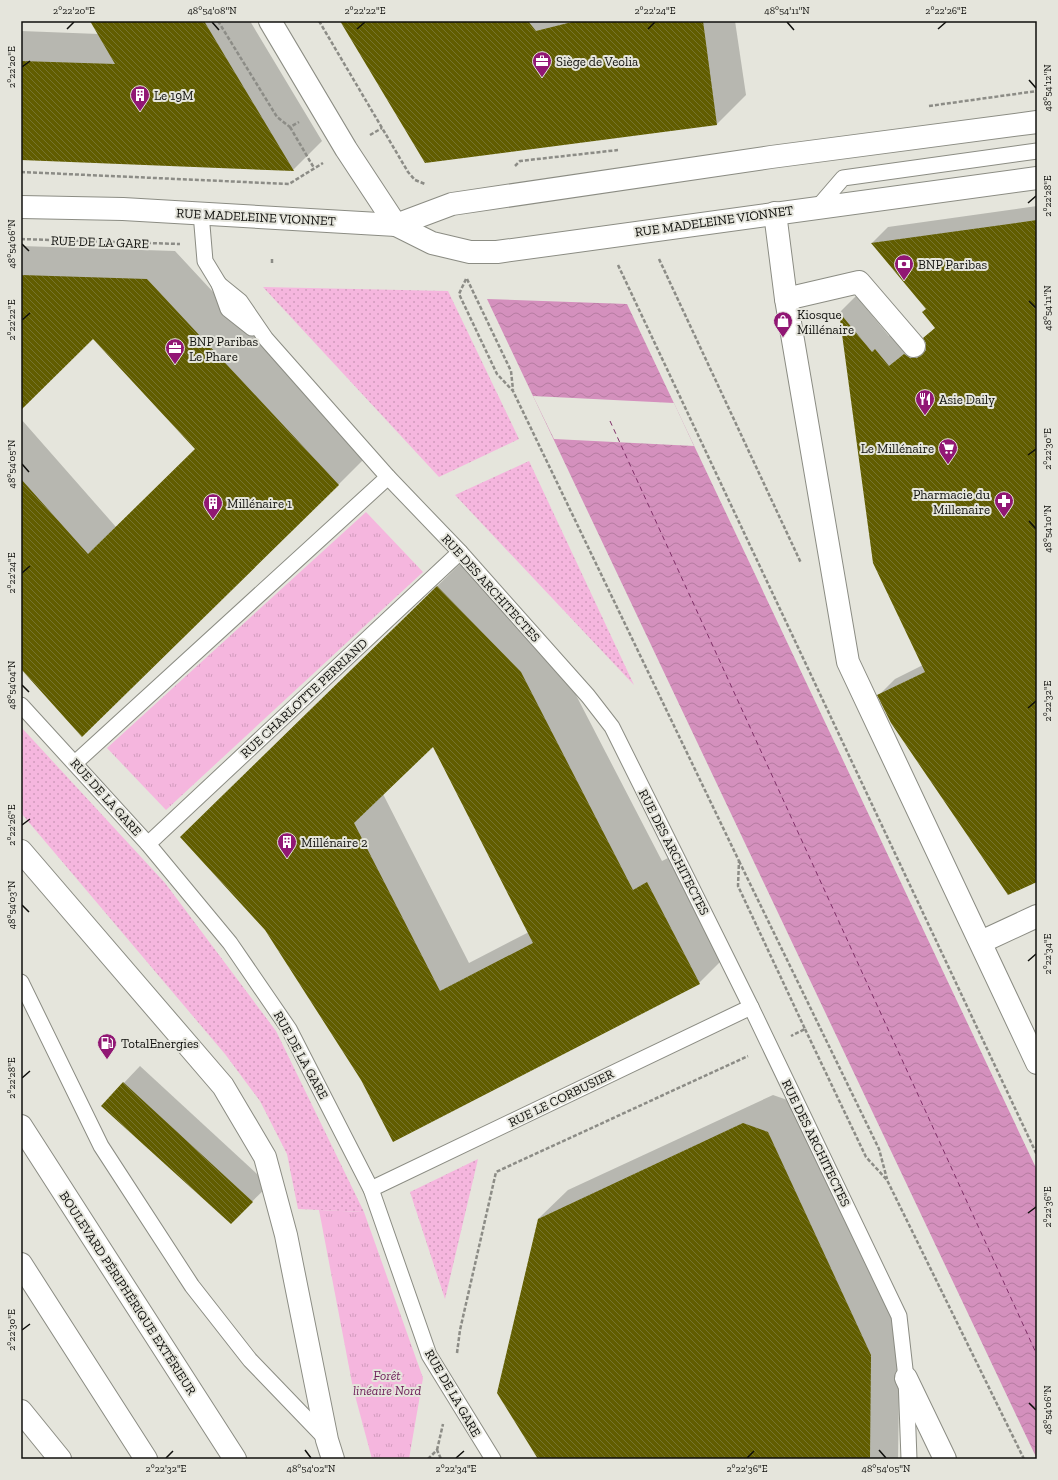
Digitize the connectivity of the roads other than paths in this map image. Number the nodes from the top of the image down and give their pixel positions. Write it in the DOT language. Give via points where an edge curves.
graph roads {
  1 [pos="270,21"];
  2 [pos="1037,122"];
  3 [pos="1037,150"];
  4 [pos="1037,178"];
  5 [pos="21,207"];
  6 [pos="818,207"];
  7 [pos="201,213"];
  8 [pos="775,213"];
  9 [pos="396,225"];
  10 [pos="786,299"];
  11 [pos="914,346"];
  12 [pos="388,477"];
  13 [pos="460,552"];
  14 [pos="21,705"];
  15 [pos="75,763"];
  16 [pos="148,844"];
  17 [pos="21,851"];
  18 [pos="1037,916"];
  19 [pos="981,942"];
  20 [pos="21,982"];
  21 [pos="751,1007"];
  22 [pos="1037,1063"];
  23 [pos="21,1126"];
  24 [pos="371,1189"];
  25 [pos="21,1264"];
  26 [pos="906,1378"];
  27 [pos="21,1412"];
  28 [pos="330,1450"];
  29 [pos="60,1459"];
  30 [pos="146,1459"];
  31 [pos="235,1459"];
  32 [pos="493,1459"];
  33 [pos="908,1459"];
  34 [pos="945,1459"];
  1 -- 9 [label="main road" via="346,149"];
  2 -- 9 [label="main road, RUE MADELEINE VIONNET" via="771,157 452,204"];
  3 -- 6 [label="lane" via="843,178"];
  4 -- 6 [label="main road, RUE MADELEINE VIONNET"];
  5 -- 7 [label="main road, RUE MADELEINE VIONNET"];
  6 -- 8 [label="main road, RUE MADELEINE VIONNET"];
  7 -- 9 [label="main road, RUE MADELEINE VIONNET"];
  7 -- 12 [label="lane, RUE DES ARCHITECTES" via="205,261 219,284 228,309 266,339"];
  8 -- 9 [label="main road, RUE MADELEINE VIONNET" via="497,252 470,252 432,243"];
  8 -- 10 [label="main road"];
  10 -- 11 [label="main road" via="859,282"];
  10 -- 19 [label="main road" via="848,662"];
  12 -- 13 [label="lane, RUE DES ARCHITECTES"];
  12 -- 15 [label="lane"];
  13 -- 16 [label="lane, RUE CHARLOTTE PERRIAND"];
  13 -- 21 [label="lane, RUE DES ARCHITECTES" via="588,696 612,727"];
  14 -- 15 [label="lane, RUE DE LA GARE"];
  15 -- 16 [label="lane, RUE DE LA GARE"];
  16 -- 24 [label="lane, RUE DE LA GARE" via="230,943 289,1029"];
  17 -- 28 [label="main road" via="223,1086 265,1157 286,1235"];
  18 -- 19 [label="main road"];
  19 -- 22 [label="main road"];
  20 -- 28 [label="lane" via="101,1146 192,1286 250,1360"];
  21 -- 24 [label="lane, RUE LE CORBUSIER"];
  21 -- 26 [label="lane, RUE DES ARCHITECTES" via="899,1316"];
  23 -- 31 [label="main road, BOULEVARD PÉRIPHÉRIQUE EXTÉRIEUR"];
  24 -- 32 [label="lane, RUE DE LA GARE" via="429,1355"];
  25 -- 30 [label="main road"];
  26 -- 33 [label="lane, RUE DES ARCHITECTES"];
  26 -- 34 [label="main road"];
  27 -- 29 [label="main road"];
}
